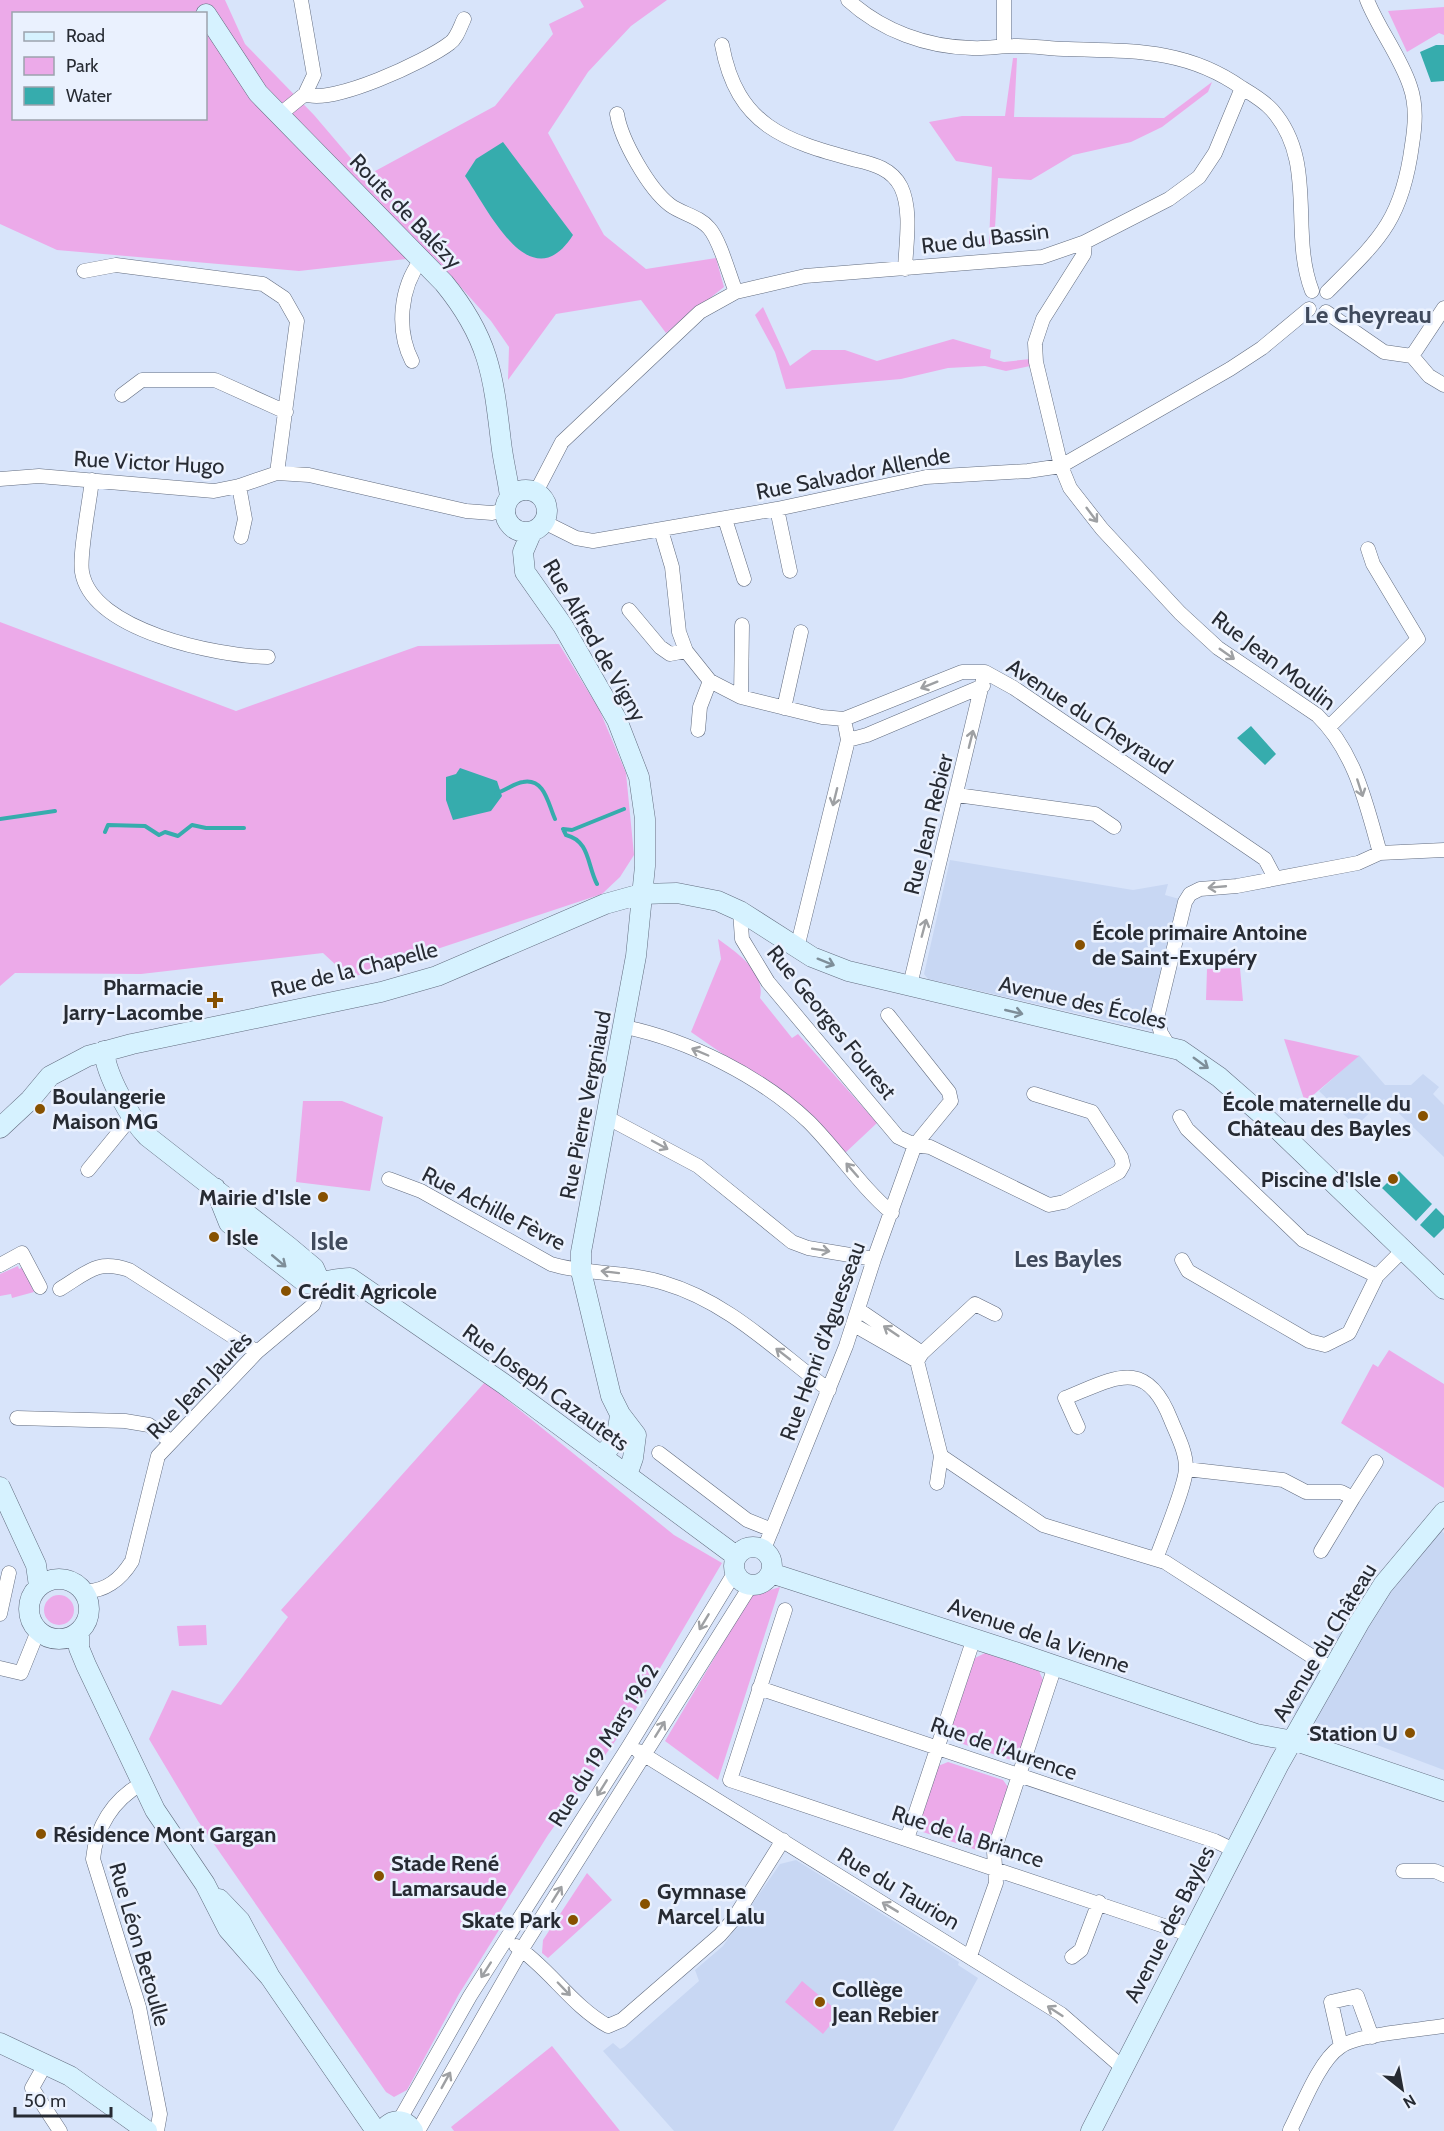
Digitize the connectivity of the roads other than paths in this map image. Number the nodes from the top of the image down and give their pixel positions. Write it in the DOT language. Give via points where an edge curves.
graph roads {
  1 [pos="301,0"];
  2 [pos="848,0"];
  3 [pos="1004,0"];
  4 [pos="1368,0"];
  5 [pos="207,17"];
  6 [pos="464,20"];
  7 [pos="722,45"];
  8 [pos="1004,46"];
  9 [pos="1242,88"];
  10 [pos="304,94"];
  11 [pos="617,114"];
  12 [pos="278,116"];
  13 [pos="1085,242"];
  14 [pos="421,260"];
  15 [pos="905,268"];
  16 [pos="84,271"];
  17 [pos="1312,291"];
  18 [pos="736,292"];
  19 [pos="1328,292"];
  20 [pos="1444,308"];
  21 [pos="1309,309"];
  22 [pos="1326,312"];
  23 [pos="1412,357"];
  24 [pos="412,362"];
  25 [pos="1444,385"];
  26 [pos="122,395"];
  27 [pos="286,412"];
  28 [pos="1061,466"];
  29 [pos="277,473"];
  30 [pos="0,479"];
  31 [pos="92,480"];
  32 [pos="239,486"];
  33 [pos="777,509"];
  34 [pos="523,510"];
  35 [pos="725,519"];
  36 [pos="660,530"];
  37 [pos="241,537"];
  38 [pos="1368,549"];
  39 [pos="790,571"];
  40 [pos="744,579"];
  41 [pos="628,610"];
  42 [pos="742,625"];
  43 [pos="801,632"];
  44 [pos="686,651"];
  45 [pos="268,657"];
  46 [pos="985,672"];
  47 [pos="710,681"];
  48 [pos="982,687"];
  49 [pos="741,697"];
  50 [pos="784,708"];
  51 [pos="844,719"];
  52 [pos="1329,727"];
  53 [pos="698,730"];
  54 [pos="848,740"];
  55 [pos="957,795"];
  56 [pos="1114,827"];
  57 [pos="1444,850"];
  58 [pos="1380,853"];
  59 [pos="1275,878"];
  60 [pos="641,894"];
  61 [pos="740,911"];
  62 [pos="797,948"];
  63 [pos="910,985"];
  64 [pos="888,1015"];
  65 [pos="625,1027"];
  66 [pos="1168,1045"];
  67 [pos="104,1051"];
  68 [pos="1034,1094"];
  69 [pos="133,1115"];
  70 [pos="1180,1117"];
  71 [pos="608,1118"];
  72 [pos="0,1128"];
  73 [pos="915,1145"];
  74 [pos="88,1170"];
  75 [pos="389,1179"];
  76 [pos="892,1214"];
  77 [pos="1402,1251"];
  78 [pos="874,1259"];
  79 [pos="1182,1260"];
  80 [pos="0,1264"];
  81 [pos="581,1271"];
  82 [pos="1377,1276"];
  83 [pos="321,1284"];
  84 [pos="40,1287"];
  85 [pos="60,1288"];
  86 [pos="1444,1289"];
  87 [pos="859,1310"];
  88 [pos="995,1314"];
  89 [pos="854,1325"];
  90 [pos="257,1352"];
  91 [pos="919,1357"];
  92 [pos="829,1390"];
  93 [pos="620,1414"];
  94 [pos="17,1418"];
  95 [pos="1078,1427"];
  96 [pos="170,1441"];
  97 [pos="659,1453"];
  98 [pos="601,1456"];
  99 [pos="941,1456"];
  100 [pos="1376,1462"];
  101 [pos="1186,1469"];
  102 [pos="627,1475"];
  103 [pos="937,1483"];
  104 [pos="0,1487"];
  105 [pos="1353,1498"];
  106 [pos="1444,1512"];
  107 [pos="772,1530"];
  108 [pos="764,1549"];
  109 [pos="1322,1551"];
  110 [pos="1156,1559"];
  111 [pos="735,1564"];
  112 [pos="9,1573"];
  113 [pos="771,1574"];
  114 [pos="47,1582"];
  115 [pos="751,1585"];
  116 [pos="90,1595"];
  117 [pos="786,1610"];
  118 [pos="0,1614"];
  119 [pos="38,1631"];
  120 [pos="974,1638"];
  121 [pos="74,1640"];
  122 [pos="1056,1666"];
  123 [pos="0,1668"];
  124 [pos="1333,1670"];
  125 [pos="759,1688"];
  126 [pos="1293,1741"];
  127 [pos="629,1746"];
  128 [pos="937,1748"];
  129 [pos="644,1755"];
  130 [pos="1020,1775"];
  131 [pos="141,1784"];
  132 [pos="1444,1791"];
  133 [pos="908,1839"];
  134 [pos="783,1840"];
  135 [pos="1234,1850"];
  136 [pos="994,1867"];
  137 [pos="1403,1871"];
  138 [pos="1444,1875"];
  139 [pos="1099,1902"];
  140 [pos="1191,1935"];
  141 [pos="507,1939"];
  142 [pos="522,1949"];
  143 [pos="970,1956"];
  144 [pos="1072,1958"];
  145 [pos="1444,2026"];
  146 [pos="1372,2037"];
  147 [pos="0,2043"];
  148 [pos="1341,2046"];
  149 [pos="46,2063"];
  150 [pos="1123,2068"];
  151 [pos="392,2128"];
  152 [pos="60,2131"];
  153 [pos="147,2131"];
  154 [pos="157,2131"];
  155 [pos="418,2131"];
  156 [pos="1091,2131"];
  157 [pos="1290,2131"];
  1 -- 10 [label="street" via="314,75"];
  2 -- 8 [label="street" via="867,17 926,42 971,48"];
  3 -- 8 [label="street"];
  4 -- 19 [label="street" via="1410,84 1415,127 1409,170 1397,211 1387,228"];
  5 -- 12 [label="street, Route de Balézy"];
  6 -- 10 [label="street" via="453,42 416,65 326,98"];
  7 -- 15 [label="street" via="738,94 758,120 784,138 877,165 891,173 902,188 906,210"];
  8 -- 9 [label="street" via="1134,51 1192,60 1218,71"];
  9 -- 13 [label="street, Rue du Bassin" via="1215,153 1199,177 1169,199"];
  9 -- 17 [label="street" via="1272,110 1291,142 1301,175 1303,264"];
  10 -- 12 [label="street"];
  11 -- 18 [label="street" via="620,130 658,195 711,229"];
  12 -- 14 [label="street, Route de Balézy"];
  13 -- 15 [label="street, Rue du Bassin" via="1042,257"];
  13 -- 28 [label="street, Rue Jean Moulin" via="1084,254 1043,319 1035,343 1036,363"];
  14 -- 24 [label="street" via="409,277 403,302 404,346"];
  14 -- 34 [label="street, Route de Balézy" via="463,306 481,340 492,373 503,458"];
  15 -- 18 [label="street, Rue du Bassin" via="805,276"];
  16 -- 27 [label="street" via="116,265 263,284 284,298 297,321"];
  17 -- 19 [label="street"];
  17 -- 21 [label="street" via="1307,296"];
  18 -- 34 [label="street, Rue du Bassin" via="700,312 562,442"];
  19 -- 22 [label="street" via="1331,306"];
  20 -- 23 [label="street"];
  21 -- 22 [label="street" via="1317,314"];
  21 -- 28 [label="street, Rue Salvador Allende" via="1230,369"];
  22 -- 23 [label="street" via="1384,352"];
  23 -- 25 [label="street"];
  26 -- 27 [label="street" via="142,380 215,380"];
  27 -- 29 [label="street"];
  28 -- 33 [label="street, Rue Salvador Allende" via="926,477"];
  28 -- 52 [label="street, Rue Jean Moulin, one-way" via="1070,489 1102,529 1180,613 1218,648"];
  29 -- 32 [label="street, Rue Victor Hugo"];
  29 -- 34 [label="street, Rue Victor Hugo" via="309,475 466,511"];
  30 -- 31 [label="street, Rue Victor Hugo" via="39,476"];
  31 -- 32 [label="street, Rue Victor Hugo" via="214,491"];
  31 -- 45 [label="street" via="82,571 91,597 111,615 173,641 241,657"];
  32 -- 37 [label="street" via="245,519"];
  33 -- 35 [label="street, Rue Salvador Allende"];
  33 -- 39 [label="street"];
  34 -- 36 [label="street, Rue Salvador Allende" via="576,538 593,541"];
  34 -- 60 [label="street, Rue Alfred de Vigny" via="525,572 563,626 617,720 639,777 645,819"];
  35 -- 36 [label="street, Rue Salvador Allende"];
  35 -- 40 [label="street"];
  36 -- 44 [label="street" via="672,567 679,632"];
  38 -- 52 [label="street" via="1418,639"];
  41 -- 44 [label="street" via="660,647 670,654"];
  42 -- 49 [label="street"];
  43 -- 50 [label="street"];
  44 -- 47 [label="street"];
  46 -- 48 [label="street, Rue Jean Rebier"];
  46 -- 51 [label="street, Avenue du Cheyraud, one-way" via="962,672"];
  46 -- 59 [label="street, Avenue du Cheyraud" via="1014,687 1265,859"];
  47 -- 49 [label="street"];
  47 -- 53 [label="street" via="700,707"];
  48 -- 54 [label="street, Avenue du Cheyraud"];
  55 -- 48 [label="street, Rue Jean Rebier, one-way"];
  49 -- 50 [label="street"];
  50 -- 51 [label="street"];
  51 -- 54 [label="street"];
  52 -- 58 [label="street, Rue Jean Moulin, one-way" via="1351,760"];
  54 -- 62 [label="street, one-way"];
  55 -- 56 [label="street" via="1095,814"];
  63 -- 55 [label="street, Rue Jean Rebier, one-way"];
  57 -- 58 [label="street"];
  58 -- 59 [label="street" via="1358,863"];
  59 -- 66 [label="street, one-way" via="1200,889 1190,894 1157,1018"];
  60 -- 61 [label="street, Avenue des Écoles" via="696,896"];
  60 -- 65 [label="street, Rue Pierre Vergniaud"];
  60 -- 67 [label="street, Rue de la Chapelle" via="605,904 437,976 381,992"];
  61 -- 62 [label="street, Avenue des Écoles"];
  61 -- 73 [label="street, Rue Georges Fourest" via="742,939 768,982 898,1137"];
  62 -- 63 [label="street, Avenue des Écoles, one-way" via="848,971"];
  63 -- 66 [label="street, Avenue des Écoles, one-way"];
  64 -- 73 [label="street" via="949,1092 951,1101"];
  65 -- 71 [label="street, Rue Pierre Vergniaud"];
  76 -- 65 [label="street, one-way" via="807,1121 741,1072 655,1033"];
  66 -- 77 [label="street, Avenue des Écoles, one-way" via="1191,1056 1267,1119"];
  67 -- 69 [label="street" via="107,1068"];
  67 -- 72 [label="street, Rue de la Chapelle" via="75,1061 50,1076"];
  68 -- 73 [label="street, Rue Georges Fourest" via="1092,1112 1121,1157 1123,1165 1119,1172 1064,1202 1049,1205 930,1147"];
  69 -- 74 [label="street"];
  69 -- 83 [label="street" via="147,1136 215,1188 229,1222 306,1283"];
  70 -- 82 [label="street" via="1187,1129 1303,1240"];
  71 -- 78 [label="street, one-way" via="698,1166 792,1242"];
  71 -- 81 [label="street, Rue Pierre Vergniaud" via="581,1252"];
  73 -- 76 [label="street, Rue Henri d'Aguesseau"];
  75 -- 81 [label="street, Rue Achille Fèvre" via="421,1191 550,1264"];
  76 -- 78 [label="street, Rue Henri d'Aguesseau"];
  77 -- 82 [label="street"];
  77 -- 86 [label="street, Avenue des Écoles"];
  78 -- 87 [label="street, Rue Henri d'Aguesseau"];
  79 -- 82 [label="street" via="1188,1271 1309,1341 1325,1345 1349,1333"];
  80 -- 84 [label="street" via="22,1253"];
  92 -- 81 [label="street, Rue Achille Fèvre, one-way" via="735,1317 698,1295 663,1282"];
  81 -- 93 [label="street, Rue Pierre Vergniaud" via="611,1396"];
  83 -- 90 [label="street, Rue Jean Jaurès" via="313,1305"];
  83 -- 98 [label="street, Rue Joseph Cazautets" via="334,1278 350,1278"];
  85 -- 90 [label="street" via="97,1267 114,1265 129,1270"];
  87 -- 89 [label="street, Rue Henri d'Aguesseau"];
  91 -- 87 [label="street, one-way"];
  88 -- 91 [label="street" via="975,1305"];
  89 -- 91 [label="street"];
  89 -- 92 [label="street, Rue Henri d'Aguesseau"];
  90 -- 96 [label="street, Rue Jean Jaurès"];
  91 -- 99 [label="street"];
  92 -- 107 [label="street, Rue Henri d'Aguesseau"];
  93 -- 98 [label="street" via="618,1436"];
  93 -- 102 [label="street" via="636,1436"];
  94 -- 96 [label="street" via="125,1421 149,1425"];
  95 -- 101 [label="street" via="1065,1398 1129,1376 1153,1386 1162,1397 1183,1449"];
  96 -- 116 [label="street, Rue Jean Jaurès" via="158,1456 132,1561 124,1575"];
  97 -- 107 [label="street" via="747,1520"];
  98 -- 102 [label="street, Rue Joseph Cazautets"];
  99 -- 103 [label="street"];
  99 -- 110 [label="street" via="1043,1525"];
  100 -- 105 [label="street"];
  101 -- 105 [label="street" via="1283,1480 1306,1492 1341,1492"];
  101 -- 110 [label="street"];
  102 -- 111 [label="street, Rue Joseph Cazautets"];
  104 -- 114 [label="street"];
  105 -- 109 [label="street"];
  106 -- 124 [label="street, Avenue du Château" via="1383,1585"];
  107 -- 108 [label="street, Rue Henri d'Aguesseau"];
  108 -- 111 [label="street" via="749,1547"];
  108 -- 113 [label="street" via="769,1555"];
  110 -- 124 [label="street"];
  111 -- 115 [label="street" via="741,1582"];
  111 -- 127 [label="street, Rue du 19 Mars 1962, one-way"];
  112 -- 118 [label="street"];
  113 -- 115 [label="street"];
  113 -- 120 [label="street, Avenue de la Vienne"];
  114 -- 116 [label="street" via="66,1580"];
  114 -- 119 [label="street" via="29,1605 32,1624"];
  129 -- 115 [label="street, one-way"];
  116 -- 121 [label="street" via="87,1620"];
  117 -- 125 [label="street"];
  119 -- 121 [label="street"];
  119 -- 123 [label="street" via="21,1673"];
  120 -- 122 [label="street, Avenue de la Vienne"];
  120 -- 128 [label="street"];
  121 -- 131 [label="street"];
  122 -- 126 [label="street, Avenue de la Vienne" via="1256,1734"];
  122 -- 130 [label="street"];
  124 -- 126 [label="street, Avenue du Château"];
  125 -- 128 [label="street, Rue de l'Aurence"];
  125 -- 133 [label="street, Rue de la Briance" via="730,1780"];
  126 -- 132 [label="street, Avenue de la Vienne"];
  126 -- 135 [label="street, Avenue des Bayles"];
  127 -- 129 [label="street, Rue du Taurion"];
  127 -- 141 [label="street, Rue du 19 Mars 1962, one-way"];
  128 -- 130 [label="street, Rue de l'Aurence"];
  128 -- 133 [label="street"];
  129 -- 134 [label="street, Rue du Taurion"];
  142 -- 129 [label="street, one-way"];
  130 -- 135 [label="street, Rue de l'Aurence"];
  130 -- 136 [label="street" via="994,1851"];
  131 -- 151 [label="street" via="205,1884 228,1929 270,1977 359,2108"];
  131 -- 154 [label="street, Rue Léon Betoulle" via="125,1794 106,1817 93,1859 139,2007 160,2114"];
  133 -- 136 [label="street, Rue de la Briance"];
  142 -- 134 [label="street, one-way" via="590,2016 608,2026 622,2020 720,1935"];
  143 -- 134 [label="street, Rue du Taurion, one-way"];
  135 -- 140 [label="street, Avenue des Bayles"];
  136 -- 139 [label="street, Rue de la Briance"];
  136 -- 143 [label="street" via="996,1883"];
  137 -- 138 [label="street" via="1435,1871"];
  139 -- 140 [label="street, Rue de la Briance"];
  139 -- 144 [label="street" via="1081,1950"];
  140 -- 150 [label="street, Avenue des Bayles"];
  141 -- 142 [label="street"];
  141 -- 151 [label="street, Rue du 19 Mars 1962, one-way"];
  155 -- 142 [label="street, one-way"];
  150 -- 143 [label="street, Rue du Taurion, one-way" via="1061,2014"];
  145 -- 146 [label="street"];
  146 -- 148 [label="street"];
  146 -- 148 [label="street" via="1357,1996 1331,2002"];
  147 -- 149 [label="street"];
  148 -- 157 [label="street" via="1328,2060"];
  149 -- 152 [label="street" via="32,2088"];
  149 -- 153 [label="street"];
  150 -- 156 [label="street, Avenue des Bayles"];
}
